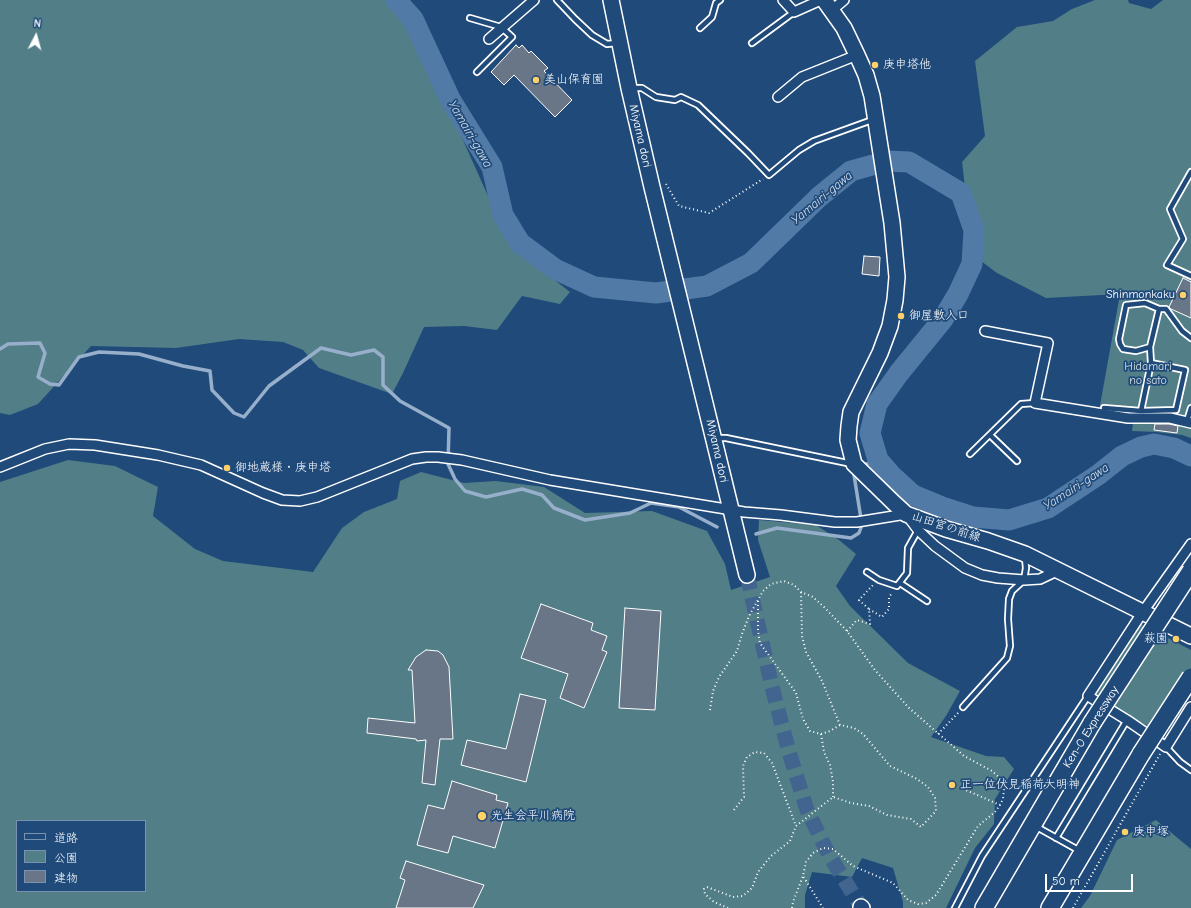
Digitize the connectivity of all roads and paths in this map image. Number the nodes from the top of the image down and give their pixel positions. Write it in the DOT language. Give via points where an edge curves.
graph roads {
  1 [pos="534,0"];
  2 [pos="557,0"];
  3 [pos="611,0"];
  4 [pos="720,0"];
  5 [pos="783,0"];
  6 [pos="844,0"];
  7 [pos="826,4"];
  8 [pos="794,12"];
  9 [pos="470,18"];
  10 [pos="501,27"];
  11 [pos="700,28"];
  12 [pos="489,39"];
  13 [pos="619,42"];
  14 [pos="752,43"];
  15 [pos="857,55"];
  16 [pos="477,72"];
  17 [pos="628,88"];
  18 [pos="778,97"];
  19 [pos="876,118"];
  20 [pos="1191,172"];
  21 [pos="769,175"];
  22 [pos="663,180"];
  23 [pos="1191,276"];
  24 [pos="1159,309"];
  25 [pos="985,331"];
  26 [pos="1191,338"];
  27 [pos="1150,347"];
  28 [pos="1151,363"];
  29 [pos="1185,370"];
  30 [pos="1191,370"];
  31 [pos="1035,403"];
  32 [pos="1104,408"];
  33 [pos="1191,408"];
  34 [pos="1140,411"];
  35 [pos="1189,422"];
  36 [pos="990,435"];
  37 [pos="714,438"];
  38 [pos="970,454"];
  39 [pos="1017,461"];
  40 [pos="0,467"];
  41 [pos="857,468"];
  42 [pos="731,509"];
  43 [pos="906,514"];
  44 [pos="918,530"];
  45 [pos="1191,544"];
  46 [pos="1025,554"];
  47 [pos="1059,570"];
  48 [pos="1191,571"];
  49 [pos="867,572"];
  50 [pos="747,575"];
  51 [pos="1024,580"];
  52 [pos="898,584"];
  53 [pos="868,591"];
  54 [pos="802,592"];
  55 [pos="758,601"];
  56 [pos="927,601"];
  57 [pos="869,609"];
  58 [pos="1142,613"];
  59 [pos="846,631"];
  60 [pos="1191,636"];
  61 [pos="1191,677"];
  62 [pos="1088,696"];
  63 [pos="1191,707"];
  64 [pos="963,708"];
  65 [pos="710,710"];
  66 [pos="1127,720"];
  67 [pos="840,725"];
  68 [pos="821,734"];
  69 [pos="938,734"];
  70 [pos="1166,747"];
  71 [pos="1191,770"];
  72 [pos="959,787"];
  73 [pos="833,797"];
  74 [pos="1003,799"];
  75 [pos="1008,802"];
  76 [pos="1000,805"];
  77 [pos="734,810"];
  78 [pos="1032,824"];
  79 [pos="796,826"];
  80 [pos="1056,838"];
  81 [pos="1083,852"];
  82 [pos="802,876"];
  83 [pos="985,905"];
  84 [pos="728,908"];
  85 [pos="792,908"];
  86 [pos="823,908"];
  87 [pos="955,908"];
  88 [pos="1050,908"];
  89 [pos="1073,908"];
  1 -- 10 [label="street"];
  2 -- 13 [label="lane" via="592,35 607,44"];
  3 -- 13 [label="main road, Miyama dori"];
  4 -- 11 [label="lane" via="716,3 712,17"];
  5 -- 8 [label="street"];
  6 -- 7 [label="street"];
  7 -- 8 [label="street"];
  7 -- 15 [label="main road" via="844,28"];
  8 -- 14 [label="lane"];
  9 -- 10 [label="lane"];
  10 -- 12 [label="street"];
  10 -- 16 [label="lane" via="512,37"];
  13 -- 17 [label="main road, Miyama dori"];
  15 -- 18 [label="street" via="802,77"];
  15 -- 19 [label="main road" via="866,75"];
  17 -- 21 [label="lane" via="642,88 656,96 675,100 681,97 698,105"];
  17 -- 37 [label="main road, Miyama dori"];
  19 -- 21 [label="lane" via="814,141"];
  19 -- 41 [label="main road" via="896,256 896,300 880,353 851,412 848,440"];
  20 -- 23 [label="lane" via="1170,209 1183,239 1167,265"];
  21 -- 22 [label="path" via="708,213 679,206"];
  24 -- 26 [label="lane" via="1166,309 1182,331"];
  24 -- 27 [label="lane"];
  24 -- 27 [label="lane" via="1145,303 1126,306 1120,344 1123,349 1136,351"];
  25 -- 31 [label="street" via="1048,343"];
  27 -- 28 [label="lane"];
  28 -- 29 [label="lane"];
  28 -- 34 [label="lane"];
  29 -- 30 [label="lane"];
  29 -- 34 [label="lane" via="1176,410"];
  31 -- 35 [label="street" via="1128,418 1170,418"];
  31 -- 36 [label="lane" via="1021,404"];
  32 -- 34 [label="lane"];
  33 -- 35 [label="lane"];
  36 -- 38 [label="lane"];
  36 -- 39 [label="lane"];
  37 -- 41 [label="lane" via="726,438"];
  37 -- 42 [label="main road, Miyama dori"];
  40 -- 42 [label="street" via="45,449 69,444 95,445 158,454 201,465 282,500 300,501 426,456 456,459 550,480"];
  41 -- 43 [label="main road, 山田宮の前線"];
  42 -- 43 [label="street" via="835,522 857,522"];
  42 -- 50 [label="main road, Miyama dori"];
  43 -- 44 [label="street"];
  43 -- 46 [label="main road, 山田宮の前線"];
  44 -- 51 [label="street" via="965,568 993,577"];
  44 -- 52 [label="lane" via="908,548 907,574"];
  45 -- 58 [label="street"];
  46 -- 47 [label="main road, 山田宮の前線"];
  46 -- 51 [label="lane"];
  47 -- 51 [label="street" via="1040,579"];
  47 -- 58 [label="main road, 山田宮の前線"];
  48 -- 78 [label="highway, Ken-O Expressway, bridge" via="1092,723"];
  49 -- 52 [label="lane" via="879,580"];
  51 -- 64 [label="lane" via="1012,591 1009,599 1010,646 1007,658"];
  52 -- 56 [label="lane"];
  52 -- 57 [label="path" via="889,597 889,608 882,617"];
  53 -- 57 [label="path" via="859,600"];
  54 -- 55 [label="path" via="784,581 771,584 762,591"];
  54 -- 59 [label="path" via="813,597"];
  54 -- 67 [label="path" via="802,630 806,652"];
  55 -- 65 [label="path" via="749,616 737,651 719,676"];
  55 -- 68 [label="path" via="760,643 796,693 810,731"];
  57 -- 59 [label="path" via="870,624 857,620"];
  58 -- 60 [label="main road, 山田宮の前線"];
  58 -- 62 [label="street"];
  59 -- 69 [label="path" via="875,670 908,707"];
  61 -- 81 [label="highway, bridge" via="1141,754"];
  62 -- 66 [label="street"];
  62 -- 87 [label="lane" via="982,856"];
  63 -- 70 [label="street"];
  64 -- 69 [label="path"];
  66 -- 70 [label="street"];
  66 -- 80 [label="lane"];
  67 -- 68 [label="path" via="830,732"];
  67 -- 73 [label="path" via="854,728 864,734 890,766 928,787 935,798 936,811 921,827 911,819 886,815 869,806"];
  68 -- 73 [label="path" via="824,752 830,765"];
  69 -- 74 [label="path" via="964,756 992,771 1001,779"];
  70 -- 71 [label="lane"];
  70 -- 89 [label="path"];
  72 -- 76 [label="path"];
  73 -- 79 [label="path"];
  74 -- 75 [label="path"];
  74 -- 76 [label="path"];
  76 -- 82 [label="path" via="978,826 936,895 926,903 918,904 908,900 893,882 853,866 833,850 823,848 813,852 806,862"];
  77 -- 79 [label="path" via="744,797 743,766 747,757 756,752 764,753 772,763"];
  78 -- 80 [label="lane"];
  78 -- 83 [label="highway, Ken-O Expressway"];
  79 -- 84 [label="path" via="790,841 771,856 758,872 752,888 743,896 733,897 707,887 704,889 705,894 714,902"];
  80 -- 81 [label="lane"];
  81 -- 88 [label="highway"];
  82 -- 85 [label="path"];
  82 -- 86 [label="path"];
}
